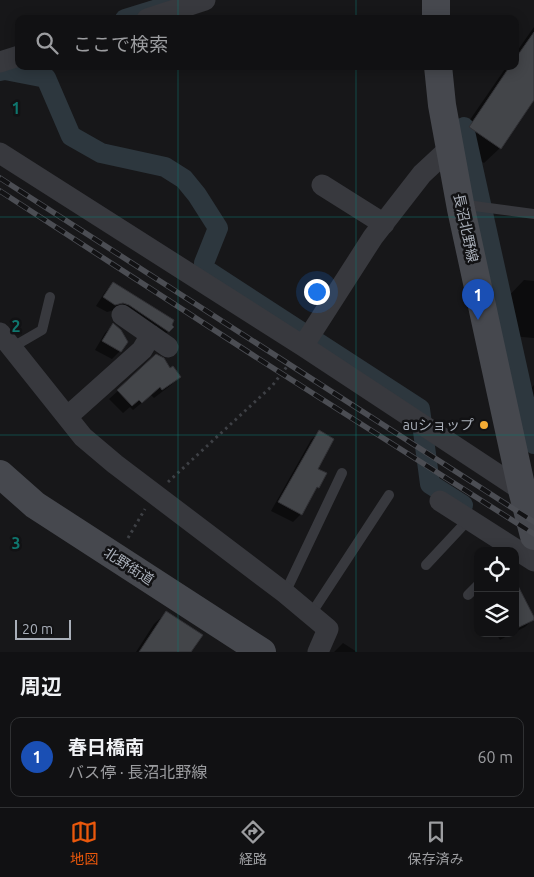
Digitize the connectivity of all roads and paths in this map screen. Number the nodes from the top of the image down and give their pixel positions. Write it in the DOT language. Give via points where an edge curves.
graph roads {
  1 [pos="205,0"];
  2 [pos="436,0"];
  3 [pos="159,15"];
  4 [pos="436,15"];
  5 [pos="15,57"];
  6 [pos="0,62"];
  7 [pos="438,70"];
  8 [pos="450,148"];
  9 [pos="0,153"];
  10 [pos="322,186"];
  11 [pos="461,210"];
  12 [pos="534,214"];
  13 [pos="384,224"];
  14 [pos="50,297"];
  15 [pos="122,315"];
  16 [pos="6,340"];
  17 [pos="303,346"];
  18 [pos="67,417"];
  19 [pos="342,473"];
  20 [pos="0,474"];
  21 [pos="528,494"];
  22 [pos="154,495"];
  23 [pos="389,495"];
  24 [pos="440,501"];
  25 [pos="468,519"];
  26 [pos="520,545"];
  27 [pos="116,558"];
  28 [pos="534,562"];
  29 [pos="426,565"];
  30 [pos="474,589"];
  31 [pos="285,593"];
  32 [pos="468,595"];
  33 [pos="311,614"];
  34 [pos="262,652"];
  35 [pos="318,652"];
  1 -- 3 [label="street"];
  2 -- 4 [label="main road"];
  5 -- 6 [label="street"];
  7 -- 8 [label="main road, 長沼北野線"];
  8 -- 11 [label="main road, 長沼北野線"];
  8 -- 13 [label="street" via="422,174"];
  9 -- 17 [label="street"];
  10 -- 13 [label="street"];
  11 -- 12 [label="lane" via="474,206"];
  11 -- 21 [label="main road, 長沼北野線"];
  13 -- 17 [label="street"];
  14 -- 16 [label="lane" via="42,330"];
  15 -- 18 [label="street" via="160,341 142,350"];
  16 -- 18 [label="street"];
  17 -- 21 [label="street"];
  17 -- 22 [label="path" via="272,386"];
  18 -- 22 [label="street" via="83,436"];
  19 -- 31 [label="lane"];
  20 -- 27 [label="main road, 北野街道" via="35,505"];
  21 -- 26 [label="main road, 長沼北野線"];
  22 -- 27 [label="path"];
  22 -- 31 [label="street"];
  23 -- 33 [label="lane"];
  24 -- 25 [label="street"];
  25 -- 26 [label="street"];
  25 -- 29 [label="lane"];
  26 -- 28 [label="street"];
  27 -- 34 [label="main road, 北野街道"];
  30 -- 32 [label="lane"];
  31 -- 33 [label="street"];
  33 -- 35 [label="street" via="328,629"];
}
